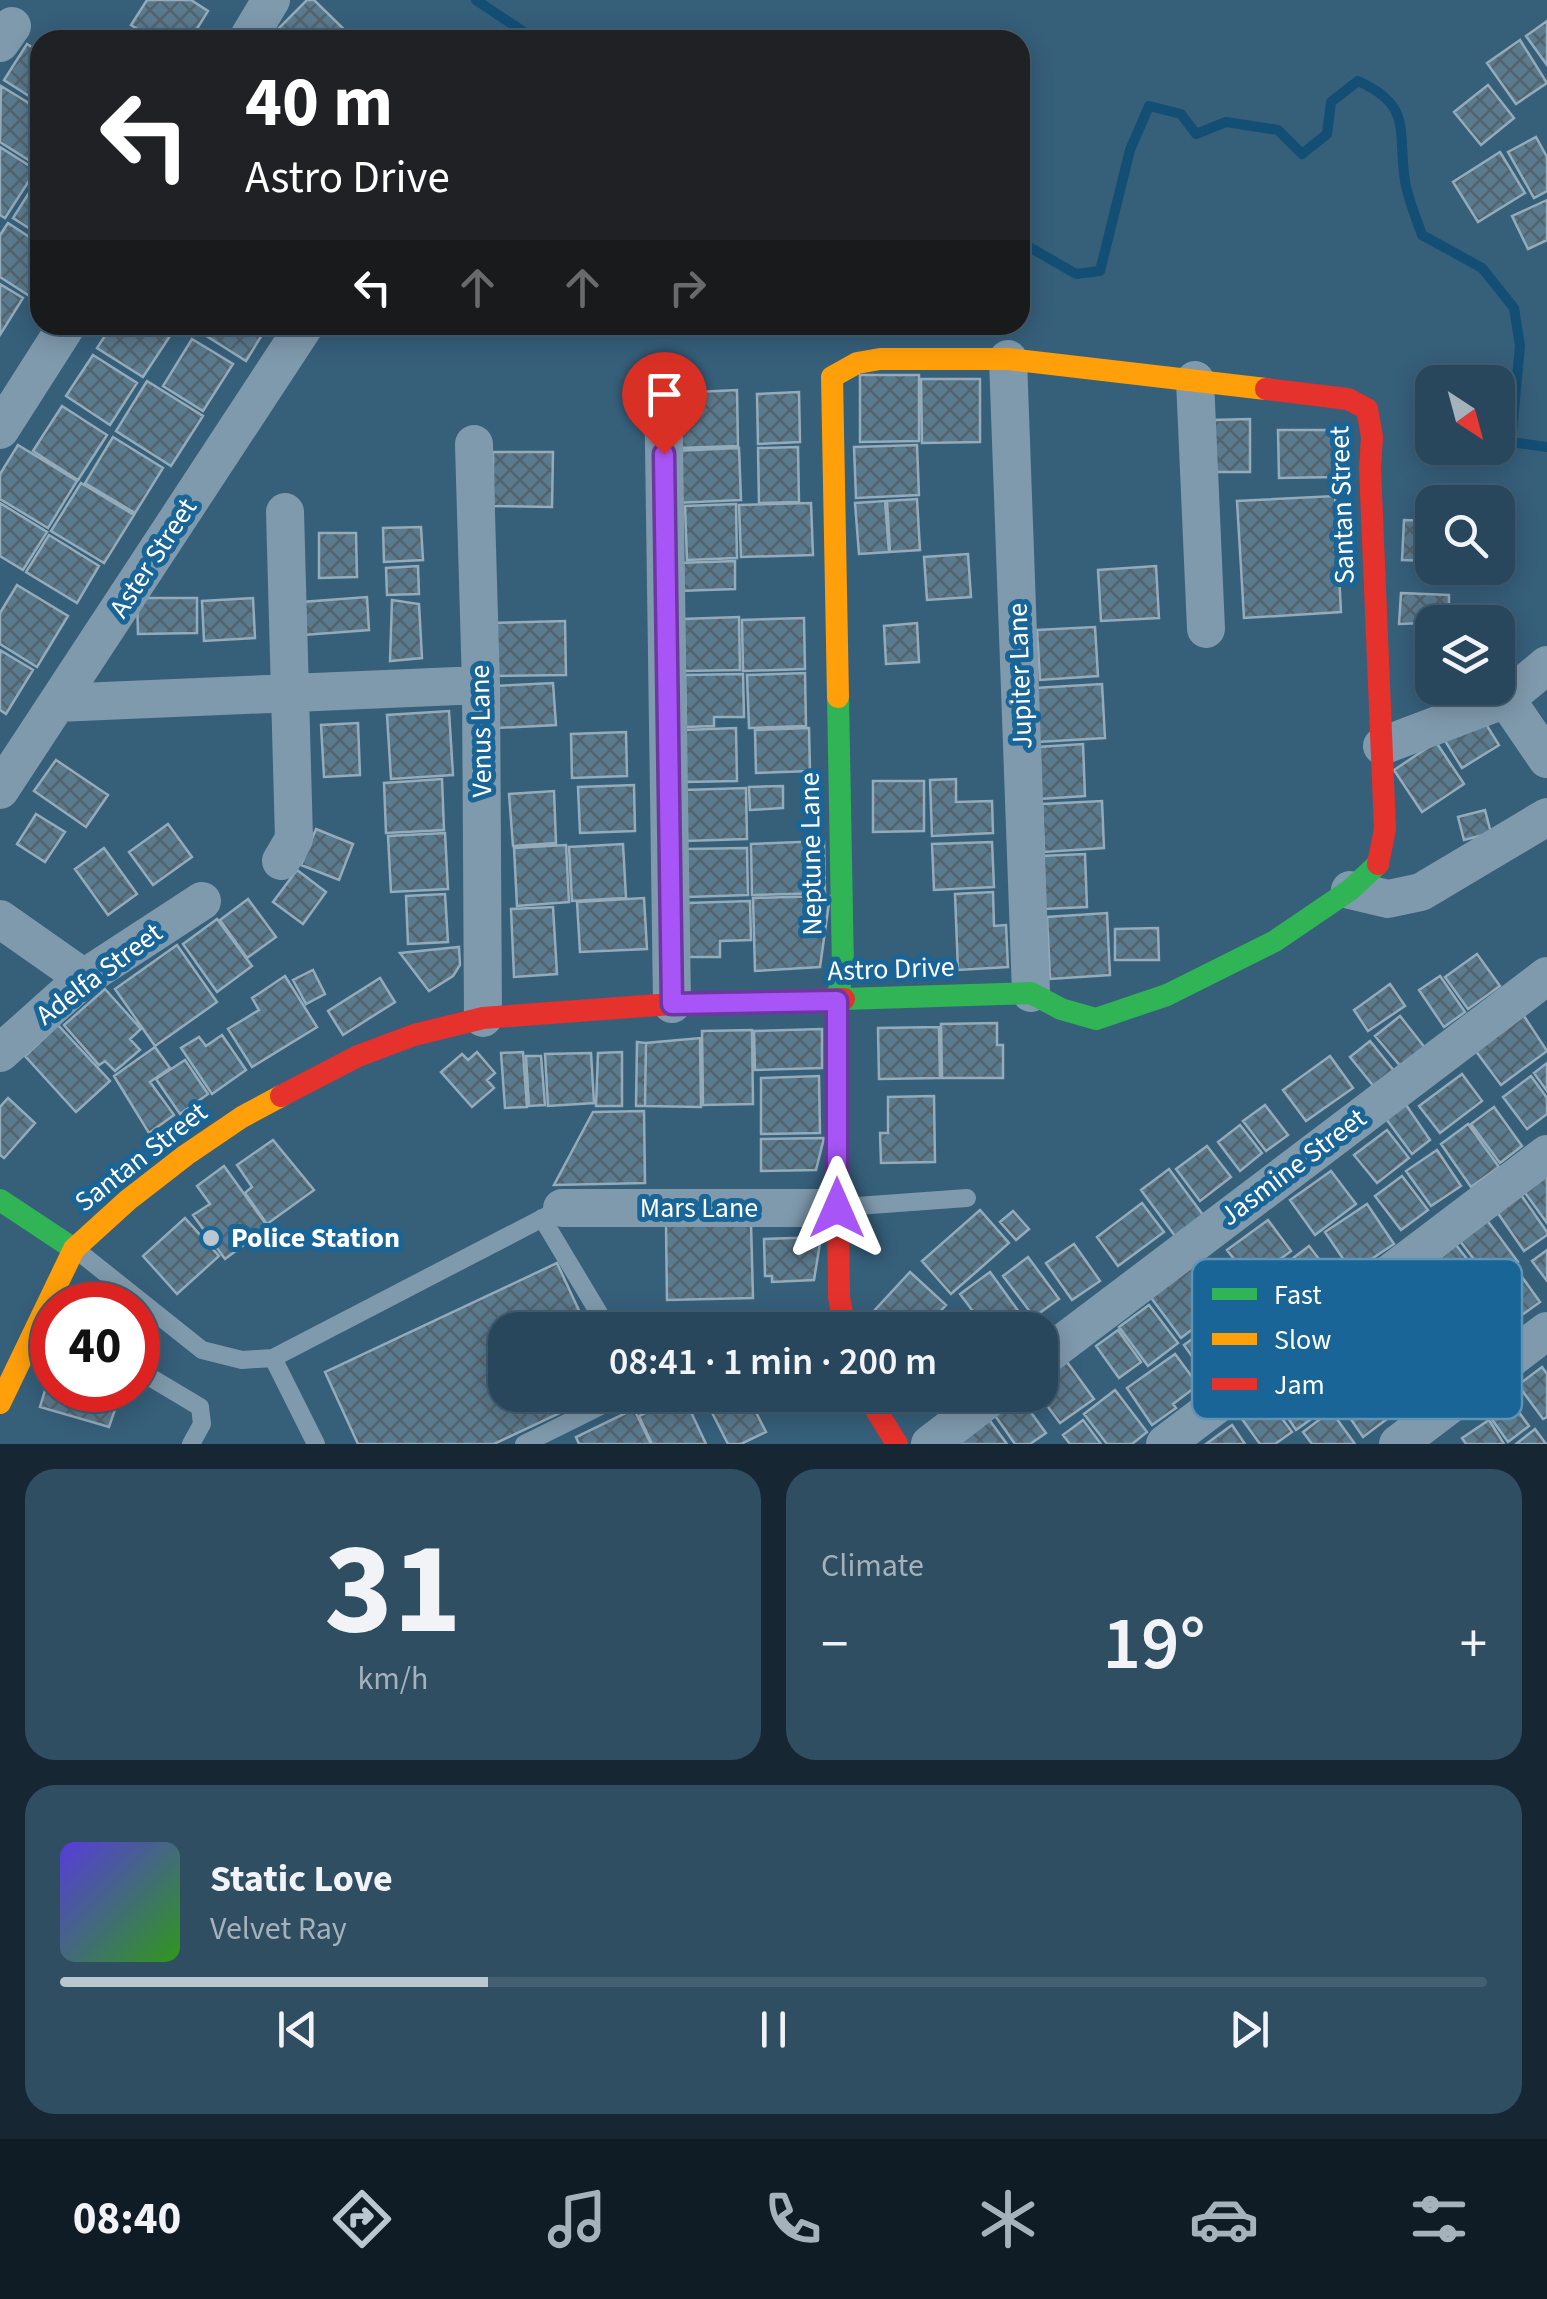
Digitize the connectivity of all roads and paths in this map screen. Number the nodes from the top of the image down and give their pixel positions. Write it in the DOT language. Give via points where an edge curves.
graph roads {
  1 [pos="271,0"];
  2 [pos="253,30"];
  3 [pos="61,335"];
  4 [pos="298,335"];
  5 [pos="1008,359"];
  6 [pos="663,376"];
  7 [pos="832,376"];
  8 [pos="1196,380"];
  9 [pos="0,430"];
  10 [pos="474,444"];
  11 [pos="285,512"];
  12 [pos="1206,630"];
  13 [pos="1547,665"];
  14 [pos="481,685"];
  15 [pos="1515,692"];
  16 [pos="287,693"];
  17 [pos="57,703"];
  18 [pos="1490,705"];
  19 [pos="1510,705"];
  20 [pos="1382,746"];
  21 [pos="1547,759"];
  22 [pos="0,790"];
  23 [pos="1547,817"];
  24 [pos="281,862"];
  25 [pos="1350,890"];
  26 [pos="202,901"];
  27 [pos="0,919"];
  28 [pos="1547,976"];
  29 [pos="84,978"];
  30 [pos="1031,993"];
  31 [pos="837,1001"];
  32 [pos="672,1004"];
  33 [pos="483,1018"];
  34 [pos="400,1040"];
  35 [pos="0,1053"];
  36 [pos="1547,1154"];
  37 [pos="967,1198"];
  38 [pos="0,1200"];
  39 [pos="837,1208"];
  40 [pos="552,1213"];
  41 [pos="74,1249"];
  42 [pos="1409,1259"];
  43 [pos="61,1282"];
  44 [pos="600,1312"];
  45 [pos="842,1312"];
  46 [pos="1547,1331"];
  47 [pos="1058,1346"];
  48 [pos="30,1349"];
  49 [pos="1522,1350"];
  50 [pos="273,1358"];
  51 [pos="160,1383"];
  52 [pos="0,1403"];
  53 [pos="589,1412"];
  54 [pos="878,1412"];
  55 [pos="972,1412"];
  56 [pos="1198,1419"];
  57 [pos="1431,1419"];
  58 [pos="191,1444"];
  59 [pos="316,1444"];
  60 [pos="524,1444"];
  61 [pos="898,1444"];
  62 [pos="930,1444"];
  63 [pos="1165,1444"];
  64 [pos="1398,1444"];
  1 -- 2 [label="street"];
  3 -- 9 [label="street"];
  4 -- 17 [label="street, Aster Street"];
  5 -- 7 [label="street, Santan Street" via="880,359"];
  5 -- 8 [label="street, Santan Street"];
  5 -- 30 [label="street, Jupiter Lane"];
  6 -- 32 [label="street"];
  7 -- 31 [label="street, Neptune Lane" via="843,969"];
  8 -- 12 [label="street"];
  8 -- 20 [label="street, Santan Street" via="1332,396 1368,409"];
  10 -- 14 [label="street, Venus Lane"];
  11 -- 16 [label="street"];
  13 -- 15 [label="street"];
  14 -- 16 [label="street"];
  14 -- 33 [label="street, Venus Lane"];
  16 -- 17 [label="street"];
  16 -- 24 [label="street" via="294,839"];
  17 -- 22 [label="street, Aster Street"];
  18 -- 20 [label="street"];
  19 -- 21 [label="street"];
  20 -- 25 [label="street, Santan Street" via="1385,829 1378,864"];
  23 -- 25 [label="street" via="1420,892 1388,899"];
  25 -- 30 [label="street, Astro Drive" via="1275,941 1167,995 1096,1019"];
  26 -- 29 [label="street, Adelfa Street"];
  27 -- 29 [label="street"];
  28 -- 47 [label="street, Jasmine Street"];
  29 -- 35 [label="street, Adelfa Street"];
  30 -- 31 [label="street, Astro Drive"];
  31 -- 32 [label="street, Astro Drive"];
  31 -- 39 [label="street, Neptune Lane"];
  32 -- 33 [label="street, Astro Drive"];
  33 -- 34 [label="street, Astro Drive"];
  34 -- 41 [label="street, Santan Street" via="242,1117 142,1189"];
  36 -- 42 [label="street"];
  37 -- 39 [label="lane"];
  38 -- 41 [label="street"];
  39 -- 40 [label="street, Mars Lane"];
  39 -- 45 [label="street, Neptune Lane"];
  40 -- 44 [label="lane"];
  40 -- 50 [label="lane"];
  41 -- 43 [label="street, Santan Street"];
  41 -- 50 [label="lane" via="202,1350 242,1360"];
  46 -- 49 [label="street"];
  48 -- 52 [label="street, Santan Street"];
  50 -- 59 [label="lane"];
  51 -- 58 [label="lane" via="200,1407 202,1424"];
  53 -- 60 [label="lane"];
  54 -- 61 [label="street"];
  55 -- 62 [label="street"];
  56 -- 63 [label="street"];
  57 -- 64 [label="street"];
}
